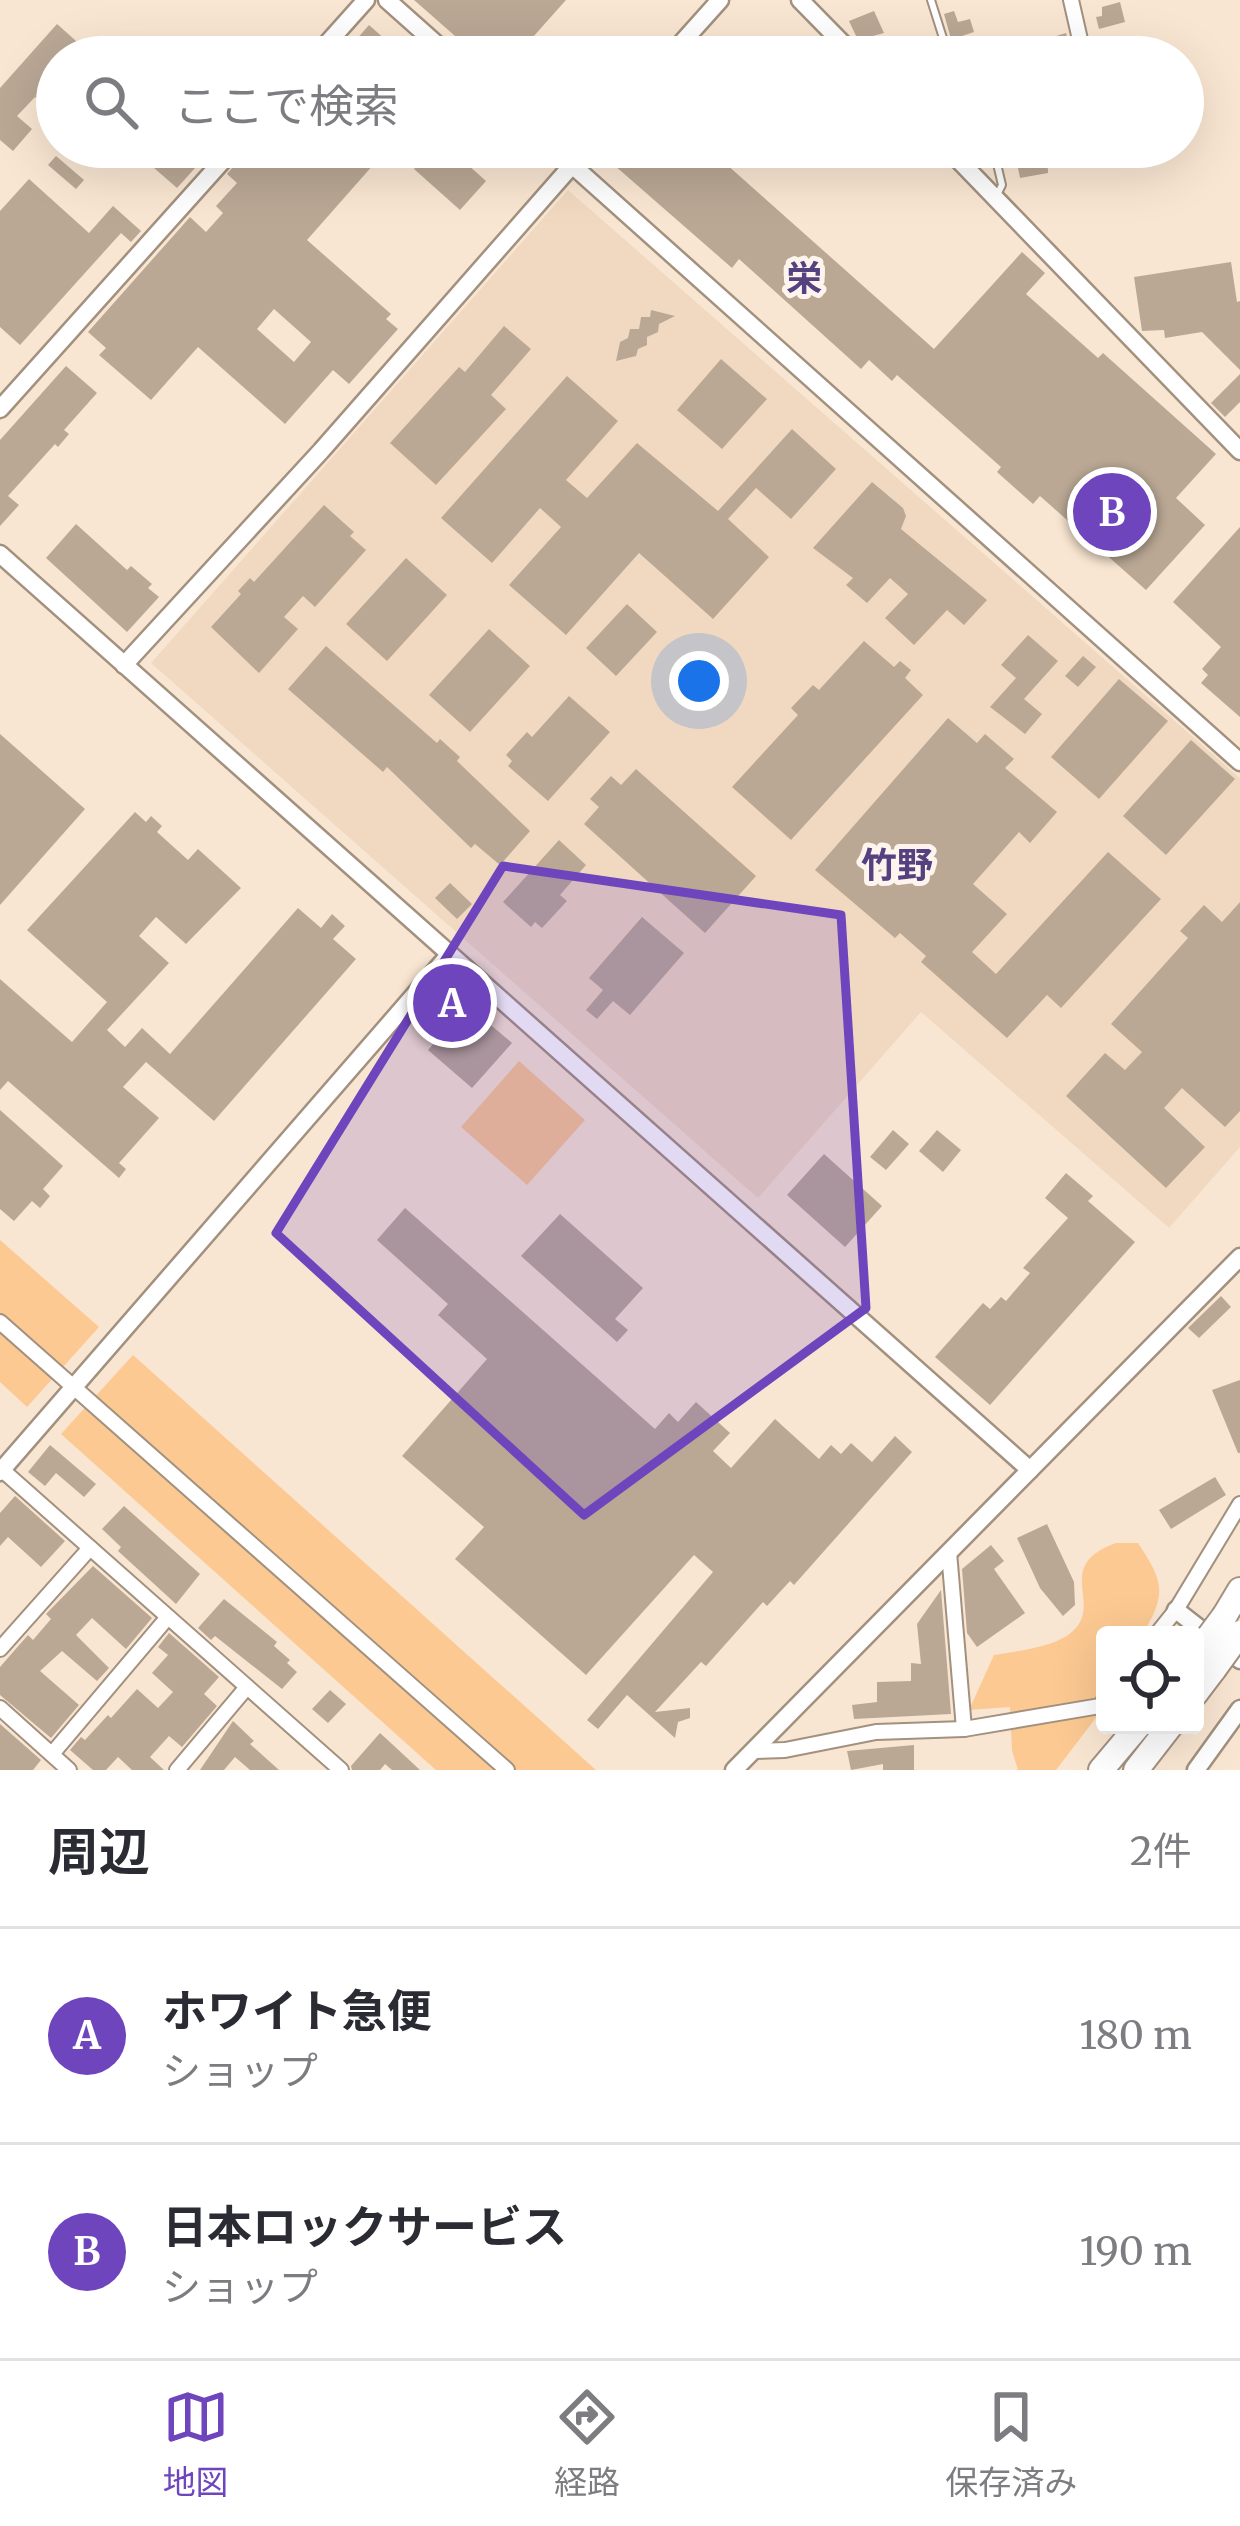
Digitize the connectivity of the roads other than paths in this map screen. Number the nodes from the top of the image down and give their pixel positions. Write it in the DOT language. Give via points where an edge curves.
graph roads {
  1 [pos="366,0"];
  2 [pos="386,0"];
  3 [pos="720,0"];
  4 [pos="800,0"];
  5 [pos="931,0"];
  6 [pos="1071,0"];
  7 [pos="334,36"];
  8 [pos="427,36"];
  9 [pos="688,36"];
  10 [pos="835,36"];
  11 [pos="942,36"];
  12 [pos="1079,36"];
  13 [pos="216,168"];
  14 [pos="569,168"];
  15 [pos="575,168"];
  16 [pos="967,168"];
  17 [pos="998,168"];
  18 [pos="996,198"];
  19 [pos="0,409"];
  20 [pos="1240,451"];
  21 [pos="0,554"];
  22 [pos="124,664"];
  23 [pos="1240,761"];
  24 [pos="448,955"];
  25 [pos="1238,1263"];
  26 [pos="0,1322"];
  27 [pos="74,1388"];
  28 [pos="1,1470"];
  29 [pos="1030,1470"];
  30 [pos="1240,1504"];
  31 [pos="90,1548"];
  32 [pos="949,1552"];
  33 [pos="1240,1590"];
  34 [pos="1176,1610"];
  35 [pos="168,1618"];
  36 [pos="1232,1624"];
  37 [pos="1163,1626"];
  38 [pos="0,1649"];
  39 [pos="1204,1658"];
  40 [pos="1240,1660"];
  41 [pos="247,1687"];
  42 [pos="1096,1707"];
  43 [pos="0,1708"];
  44 [pos="1240,1709"];
  45 [pos="964,1729"];
  46 [pos="1131,1734"];
  47 [pos="1164,1734"];
  48 [pos="753,1750"];
  49 [pos="52,1754"];
  50 [pos="321,1764"];
  51 [pos="69,1770"];
  52 [pos="177,1770"];
  53 [pos="340,1770"];
  54 [pos="507,1770"];
  55 [pos="734,1770"];
  56 [pos="1101,1770"];
  57 [pos="1136,1770"];
  58 [pos="1196,1770"];
  1 -- 7 [label="street"];
  2 -- 8 [label="street"];
  3 -- 9 [label="street"];
  4 -- 10 [label="street"];
  5 -- 11 [label="lane"];
  6 -- 12 [label="street"];
  13 -- 19 [label="street"];
  14 -- 22 [label="street"];
  15 -- 23 [label="street"];
  16 -- 18 [label="street"];
  17 -- 18 [label="lane"];
  18 -- 20 [label="street"];
  21 -- 22 [label="street"];
  22 -- 24 [label="street"];
  24 -- 27 [label="street"];
  24 -- 29 [label="street"];
  25 -- 29 [label="street"];
  26 -- 27 [label="street"];
  27 -- 28 [label="street"];
  27 -- 54 [label="street"];
  28 -- 31 [label="street"];
  29 -- 32 [label="street"];
  30 -- 34 [label="street"];
  31 -- 35 [label="street"];
  31 -- 38 [label="street"];
  32 -- 45 [label="street"];
  32 -- 48 [label="street"];
  33 -- 36 [label="highway"];
  34 -- 37 [label="street"];
  34 -- 40 [label="street"];
  35 -- 41 [label="street"];
  35 -- 49 [label="street"];
  36 -- 39 [label="highway, bridge"];
  41 -- 50 [label="street"];
  41 -- 52 [label="street"];
  42 -- 45 [label="street"];
  43 -- 49 [label="street"];
  44 -- 58 [label="street"];
  45 -- 48 [label="street"];
  46 -- 56 [label="highway"];
  47 -- 57 [label="highway"];
  48 -- 55 [label="street"];
  49 -- 51 [label="street"];
  50 -- 53 [label="street"];
}
